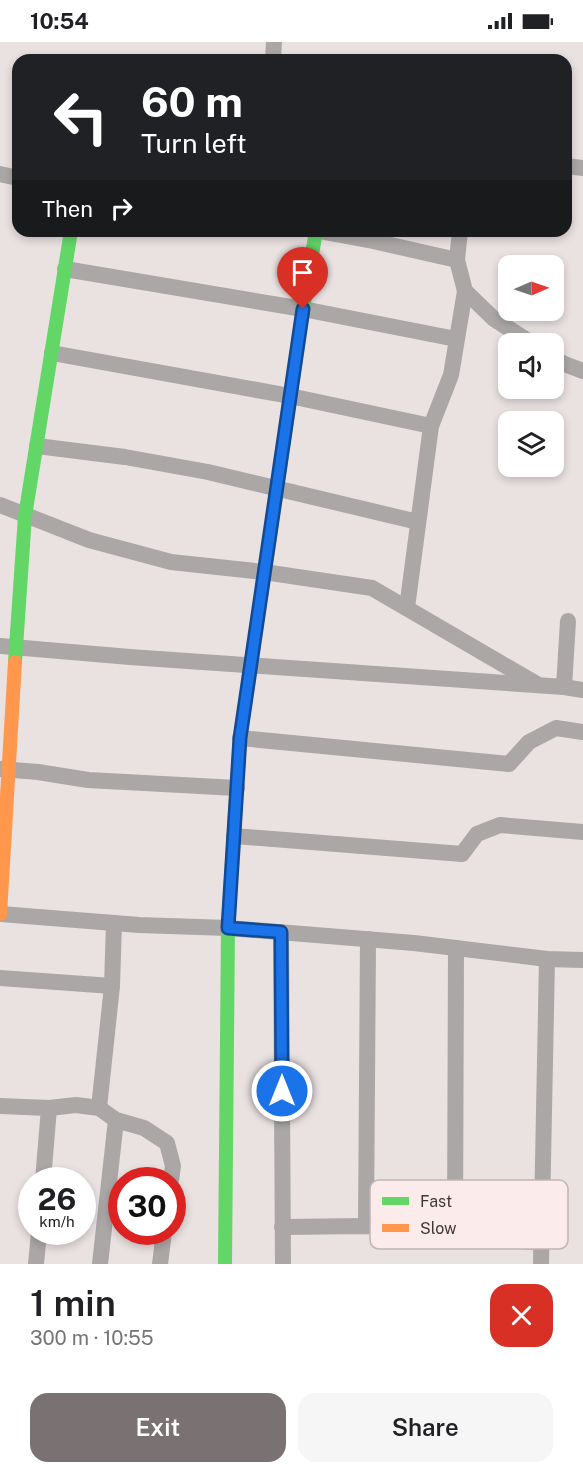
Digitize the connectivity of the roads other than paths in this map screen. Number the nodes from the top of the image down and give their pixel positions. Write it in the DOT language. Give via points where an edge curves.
graph roads {
  1 [pos="71,237"];
  2 [pos="317,237"];
  3 [pos="351,237"];
  4 [pos="459,237"];
  5 [pos="457,260"];
  6 [pos="65,269"];
  7 [pos="465,291"];
  8 [pos="303,309"];
  9 [pos="515,333"];
  10 [pos="456,339"];
  11 [pos="51,353"];
  12 [pos="564,364"];
  13 [pos="583,371"];
  14 [pos="290,396"];
  15 [pos="431,426"];
  16 [pos="37,446"];
  17 [pos="277,488"];
  18 [pos="0,506"];
  19 [pos="25,516"];
  20 [pos="418,522"];
  21 [pos="264,572"];
  22 [pos="407,608"];
  23 [pos="568,621"];
  24 [pos="8,647"];
  25 [pos="251,665"];
  26 [pos="540,686"];
  27 [pos="564,687"];
  28 [pos="583,690"];
  29 [pos="583,732"];
  30 [pos="240,738"];
  31 [pos="5,770"];
  32 [pos="237,788"];
  33 [pos="583,832"];
  34 [pos="234,836"];
  35 [pos="1,914"];
  36 [pos="114,923"];
  37 [pos="228,928"];
  38 [pos="281,932"];
  39 [pos="368,939"];
  40 [pos="456,948"];
  41 [pos="547,959"];
  42 [pos="583,960"];
  43 [pos="0,978"];
  44 [pos="112,986"];
  45 [pos="0,1106"];
  46 [pos="49,1108"];
  47 [pos="99,1108"];
  48 [pos="116,1120"];
  49 [pos="44,1167"];
  50 [pos="173,1167"];
  51 [pos="455,1180"];
  52 [pos="543,1180"];
  53 [pos="366,1226"];
  54 [pos="370,1226"];
  55 [pos="282,1227"];
  56 [pos="38,1245"];
  57 [pos="162,1245"];
  58 [pos="542,1249"];
  59 [pos="36,1264"];
  60 [pos="100,1264"];
  61 [pos="160,1264"];
  62 [pos="225,1264"];
  63 [pos="283,1264"];
  64 [pos="541,1264"];
  1 -- 6 [label="street"];
  2 -- 8 [label="street"];
  3 -- 5 [label="street"];
  4 -- 5 [label="street"];
  5 -- 7 [label="street"];
  6 -- 8 [label="street"];
  6 -- 11 [label="street"];
  7 -- 9 [label="street"];
  7 -- 10 [label="street"];
  8 -- 10 [label="street"];
  8 -- 14 [label="street"];
  10 -- 15 [label="street" via="451,375"];
  11 -- 14 [label="street"];
  11 -- 16 [label="street"];
  12 -- 13 [label="street"];
  14 -- 15 [label="street"];
  14 -- 17 [label="street"];
  15 -- 20 [label="street"];
  16 -- 17 [label="street" via="125,457"];
  16 -- 19 [label="street"];
  17 -- 20 [label="street"];
  17 -- 21 [label="street"];
  18 -- 19 [label="street"];
  19 -- 21 [label="street" via="89,540 171,562"];
  19 -- 24 [label="street"];
  20 -- 22 [label="street"];
  21 -- 22 [label="street" via="372,588"];
  21 -- 25 [label="street"];
  22 -- 26 [label="street"];
  23 -- 27 [label="street"];
  24 -- 25 [label="street"];
  24 -- 31 [label="street"];
  25 -- 26 [label="street"];
  25 -- 30 [label="street"];
  26 -- 27 [label="street"];
  27 -- 28 [label="street"];
  29 -- 30 [label="street" via="556,728 529,742 509,764"];
  30 -- 32 [label="street"];
  31 -- 32 [label="street" via="88,780"];
  31 -- 35 [label="street"];
  32 -- 34 [label="street"];
  33 -- 34 [label="street" via="500,825 477,834 462,854"];
  34 -- 37 [label="street"];
  35 -- 36 [label="street"];
  36 -- 37 [label="street"];
  36 -- 44 [label="street"];
  37 -- 38 [label="street"];
  37 -- 62 [label="street"];
  38 -- 39 [label="street"];
  38 -- 55 [label="street"];
  39 -- 40 [label="street"];
  39 -- 53 [label="street"];
  40 -- 41 [label="street"];
  40 -- 51 [label="street"];
  41 -- 42 [label="street"];
  41 -- 52 [label="street"];
  43 -- 44 [label="street"];
  44 -- 47 [label="street"];
  45 -- 46 [label="street"];
  46 -- 47 [label="street"];
  46 -- 49 [label="street"];
  47 -- 48 [label="street"];
  48 -- 50 [label="street" via="144,1128 167,1143"];
  48 -- 60 [label="street"];
  53 -- 54 [label="street"];
  53 -- 55 [label="street"];
  55 -- 63 [label="street"];
  56 -- 59 [label="street"];
  57 -- 61 [label="street"];
  58 -- 64 [label="street"];
}
